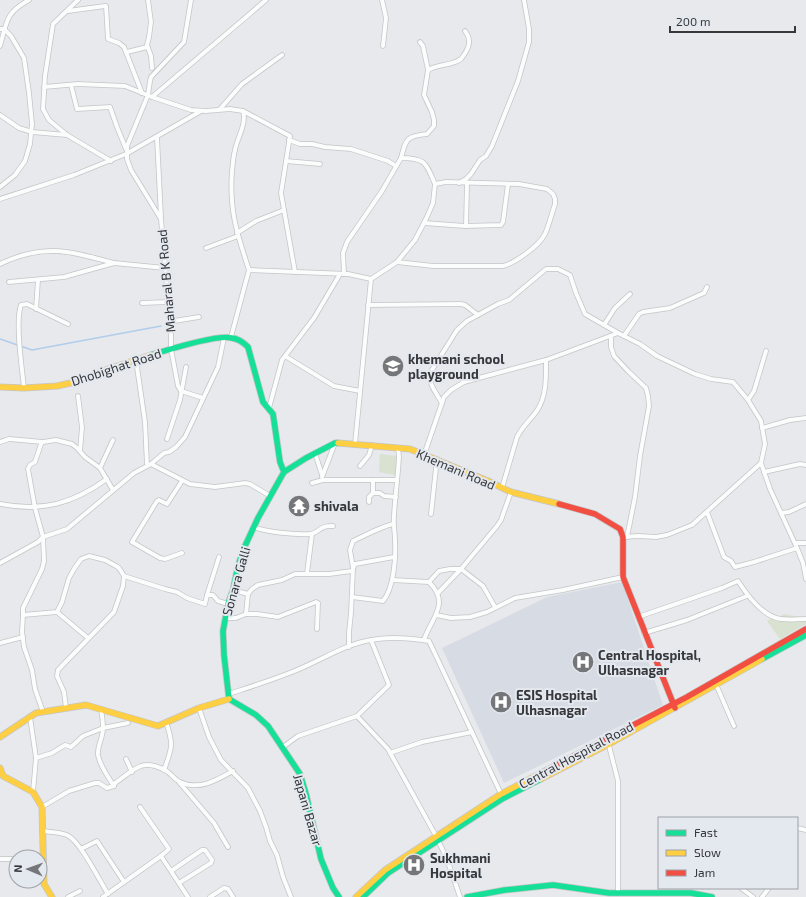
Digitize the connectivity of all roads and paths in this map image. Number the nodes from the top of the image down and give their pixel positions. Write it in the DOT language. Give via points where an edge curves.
graph roads {
  1 [pos="29,0"];
  2 [pos="78,0"];
  3 [pos="148,0"];
  4 [pos="191,0"];
  5 [pos="266,0"];
  6 [pos="382,0"];
  7 [pos="524,0"];
  8 [pos="67,11"];
  9 [pos="2,29"];
  10 [pos="465,31"];
  11 [pos="420,42"];
  12 [pos="0,46"];
  13 [pos="147,46"];
  14 [pos="383,46"];
  15 [pos="127,52"];
  16 [pos="282,54"];
  17 [pos="152,68"];
  18 [pos="428,70"];
  19 [pos="71,85"];
  20 [pos="44,87"];
  21 [pos="142,93"];
  22 [pos="150,96"];
  23 [pos="220,109"];
  24 [pos="202,111"];
  25 [pos="243,111"];
  26 [pos="0,115"];
  27 [pos="32,132"];
  28 [pos="67,135"];
  29 [pos="157,138"];
  30 [pos="289,140"];
  31 [pos="127,152"];
  32 [pos="401,158"];
  33 [pos="111,161"];
  34 [pos="286,161"];
  35 [pos="320,164"];
  36 [pos="396,166"];
  37 [pos="459,183"];
  38 [pos="435,184"];
  39 [pos="468,184"];
  40 [pos="508,184"];
  41 [pos="0,187"];
  42 [pos="0,199"];
  43 [pos="284,210"];
  44 [pos="161,219"];
  45 [pos="424,223"];
  46 [pos="466,226"];
  47 [pos="238,235"];
  48 [pos="206,248"];
  49 [pos="397,262"];
  50 [pos="114,263"];
  51 [pos="0,264"];
  52 [pos="165,268"];
  53 [pos="249,270"];
  54 [pos="295,272"];
  55 [pos="342,274"];
  56 [pos="371,279"];
  57 [pos="38,280"];
  58 [pos="9,282"];
  59 [pos="707,287"];
  60 [pos="630,294"];
  61 [pos="168,302"];
  62 [pos="142,303"];
  63 [pos="368,305"];
  64 [pos="36,309"];
  65 [pos="478,315"];
  66 [pos="199,317"];
  67 [pos="174,321"];
  68 [pos="68,324"];
  69 [pos="604,325"];
  70 [pos="618,333"];
  71 [pos="611,336"];
  72 [pos="624,336"];
  73 [pos="231,337"];
  74 [pos="224,338"];
  75 [pos="171,349"];
  76 [pos="766,350"];
  77 [pos="285,356"];
  78 [pos="136,360"];
  79 [pos="546,360"];
  80 [pos="186,367"];
  81 [pos="0,387"];
  82 [pos="24,388"];
  83 [pos="181,391"];
  84 [pos="360,391"];
  85 [pos="78,396"];
  86 [pos="203,398"];
  87 [pos="748,400"];
  88 [pos="442,403"];
  89 [pos="270,408"];
  90 [pos="806,418"];
  91 [pos="762,428"];
  92 [pos="167,439"];
  93 [pos="114,440"];
  94 [pos="0,442"];
  95 [pos="43,442"];
  96 [pos="335,443"];
  97 [pos="355,444"];
  98 [pos="372,445"];
  99 [pos="398,448"];
  100 [pos="80,452"];
  101 [pos="315,453"];
  102 [pos="424,455"];
  103 [pos="437,459"];
  104 [pos="762,463"];
  105 [pos="149,465"];
  106 [pos="806,465"];
  107 [pos="360,466"];
  108 [pos="100,468"];
  109 [pos="284,472"];
  110 [pos="764,472"];
  111 [pos="323,478"];
  112 [pos="107,479"];
  113 [pos="373,480"];
  114 [pos="396,480"];
  115 [pos="182,481"];
  116 [pos="312,483"];
  117 [pos="502,488"];
  118 [pos="113,490"];
  119 [pos="511,492"];
  120 [pos="373,493"];
  121 [pos="270,496"];
  122 [pos="396,497"];
  123 [pos="369,502"];
  124 [pos="0,504"];
  125 [pos="806,504"];
  126 [pos="35,508"];
  127 [pos="707,512"];
  128 [pos="781,513"];
  129 [pos="430,514"];
  130 [pos="393,524"];
  131 [pos="333,526"];
  132 [pos="254,527"];
  133 [pos="312,534"];
  134 [pos="43,537"];
  135 [pos="625,537"];
  136 [pos="795,542"];
  137 [pos="806,543"];
  138 [pos="797,548"];
  139 [pos="182,553"];
  140 [pos="220,557"];
  141 [pos="394,557"];
  142 [pos="0,563"];
  143 [pos="804,563"];
  144 [pos="353,570"];
  145 [pos="461,570"];
  146 [pos="307,573"];
  147 [pos="124,576"];
  148 [pos="623,577"];
  149 [pos="806,579"];
  150 [pos="392,580"];
  151 [pos="429,582"];
  152 [pos="233,590"];
  153 [pos="438,593"];
  154 [pos="248,594"];
  155 [pos="207,595"];
  156 [pos="747,596"];
  157 [pos="352,597"];
  158 [pos="228,604"];
  159 [pos="495,607"];
  160 [pos="57,612"];
  161 [pos="246,614"];
  162 [pos="23,615"];
  163 [pos="436,615"];
  164 [pos="638,617"];
  165 [pos="225,618"];
  166 [pos="806,619"];
  167 [pos="317,628"];
  168 [pos="806,629"];
  169 [pos="644,633"];
  170 [pos="806,635"];
  171 [pos="23,637"];
  172 [pos="88,638"];
  173 [pos="371,640"];
  174 [pos="424,640"];
  175 [pos="0,644"];
  176 [pos="349,647"];
  177 [pos="716,683"];
  178 [pos="229,697"];
  179 [pos="673,706"];
  180 [pos="66,708"];
  181 [pos="200,708"];
  182 [pos="101,709"];
  183 [pos="43,712"];
  184 [pos="357,716"];
  185 [pos="30,717"];
  186 [pos="166,722"];
  187 [pos="128,724"];
  188 [pos="734,726"];
  189 [pos="103,728"];
  190 [pos="472,732"];
  191 [pos="0,737"];
  192 [pos="608,742"];
  193 [pos="283,747"];
  194 [pos="390,753"];
  195 [pos="36,758"];
  196 [pos="126,759"];
  197 [pos="0,768"];
  198 [pos="164,770"];
  199 [pos="233,771"];
  200 [pos="132,772"];
  201 [pos="179,782"];
  202 [pos="114,786"];
  203 [pos="33,792"];
  204 [pos="502,796"];
  205 [pos="42,807"];
  206 [pos="140,807"];
  207 [pos="42,831"];
  208 [pos="438,838"];
  209 [pos="228,847"];
  210 [pos="41,849"];
  211 [pos="81,849"];
  212 [pos="161,856"];
  213 [pos="171,871"];
  214 [pos="124,882"];
  215 [pos="179,883"];
  216 [pos="742,889"];
  217 [pos="768,889"];
  218 [pos="80,891"];
  219 [pos="683,891"];
  220 [pos="618,893"];
  221 [pos="608,895"];
  222 [pos="106,896"];
  223 [pos="68,897"];
  224 [pos="188,897"];
  225 [pos="210,897"];
  226 [pos="233,897"];
  227 [pos="291,897"];
  228 [pos="339,897"];
  229 [pos="356,897"];
  230 [pos="363,897"];
  231 [pos="460,897"];
  232 [pos="467,897"];
  233 [pos="712,897"];
  234 [pos="753,897"];
  235 [pos="762,897"];
  1 -- 9 [label="street" via="16,7"];
  2 -- 8 [label="street"];
  3 -- 13 [label="street" via="151,22"];
  4 -- 22 [label="street" via="184,42 154,74 150,81"];
  5 -- 22 [label="street"];
  6 -- 14 [label="street" via="386,18"];
  7 -- 37 [label="street" via="529,42 518,81 492,146 472,174"];
  8 -- 15 [label="street" via="105,6 108,39 119,43"];
  8 -- 20 [label="street" via="53,24"];
  9 -- 12 [label="street"];
  9 -- 27 [label="street" via="11,36 24,58"];
  10 -- 18 [label="street" via="470,42 461,59"];
  11 -- 18 [label="street"];
  13 -- 15 [label="street"];
  13 -- 17 [label="street"];
  15 -- 21 [label="street"];
  16 -- 23 [label="street" via="242,84"];
  18 -- 32 [label="street" via="424,95 432,112 434,126 426,134 409,138"];
  19 -- 20 [label="street"];
  19 -- 21 [label="street" via="118,85"];
  19 -- 31 [label="street, Maharal B K Road" via="77,108 112,108"];
  20 -- 28 [label="street" via="45,115"];
  21 -- 22 [label="street"];
  22 -- 24 [label="street" via="191,110"];
  22 -- 31 [label="street"];
  23 -- 24 [label="street"];
  23 -- 25 [label="street"];
  24 -- 29 [label="street"];
  25 -- 30 [label="street" via="290,136"];
  25 -- 47 [label="street" via="244,121 235,149 232,183 232,212"];
  26 -- 27 [label="street" via="15,127"];
  27 -- 28 [label="street"];
  27 -- 41 [label="street" via="25,161 15,175"];
  28 -- 33 [label="street"];
  29 -- 31 [label="street"];
  29 -- 44 [label="street"];
  30 -- 34 [label="street"];
  30 -- 36 [label="street" via="300,144 351,149"];
  31 -- 33 [label="street"];
  31 -- 44 [label="street, Maharal B K Road" via="131,170"];
  32 -- 36 [label="street"];
  32 -- 38 [label="street" via="422,162 428,167"];
  33 -- 42 [label="street"];
  34 -- 35 [label="street"];
  34 -- 43 [label="street" via="281,193"];
  36 -- 55 [label="street" via="347,242 343,253"];
  37 -- 38 [label="street"];
  37 -- 39 [label="street"];
  38 -- 45 [label="street" via="432,203"];
  39 -- 40 [label="street"];
  39 -- 46 [label="street"];
  40 -- 46 [label="street" via="501,225"];
  40 -- 49 [label="street" via="547,189 555,200 543,238 518,259 503,266 433,266"];
  43 -- 47 [label="street" via="256,221"];
  43 -- 54 [label="street"];
  44 -- 52 [label="street, Maharal B K Road"];
  45 -- 46 [label="street"];
  45 -- 49 [label="street" via="415,240"];
  47 -- 48 [label="street"];
  47 -- 53 [label="street"];
  49 -- 56 [label="street"];
  50 -- 51 [label="street" via="75,252 52,250 30,252"];
  50 -- 52 [label="street"];
  50 -- 57 [label="street" via="64,277"];
  52 -- 61 [label="street, Maharal B K Road"];
  53 -- 54 [label="street"];
  53 -- 73 [label="street"];
  54 -- 55 [label="street"];
  55 -- 56 [label="street"];
  55 -- 77 [label="street" via="314,318"];
  56 -- 63 [label="street"];
  57 -- 58 [label="street"];
  57 -- 64 [label="street"];
  59 -- 72 [label="street" via="704,293 670,308 639,314"];
  60 -- 69 [label="street"];
  61 -- 62 [label="street"];
  61 -- 75 [label="street, Maharal B K Road"];
  63 -- 65 [label="street" via="461,304"];
  63 -- 84 [label="street"];
  64 -- 68 [label="street"];
  64 -- 82 [label="street" via="27,304 21,305 19,309"];
  65 -- 69 [label="street" via="509,300 546,270 558,269 570,274 585,314"];
  65 -- 88 [label="street" via="457,330 430,373 432,386"];
  66 -- 67 [label="street"];
  69 -- 70 [label="street"];
  70 -- 71 [label="street"];
  70 -- 72 [label="street"];
  71 -- 79 [label="street"];
  71 -- 135 [label="street" via="614,356 646,388 648,396 636,497"];
  72 -- 87 [label="street" via="656,356 695,374 733,382"];
  73 -- 74 [label="street, Dhobighat Road"];
  73 -- 89 [label="street" via="248,346 263,402"];
  74 -- 75 [label="street, Dhobighat Road"];
  74 -- 86 [label="street" via="218,366"];
  75 -- 78 [label="street, Dhobighat Road"];
  75 -- 83 [label="street, Maharal B K Road"];
  76 -- 87 [label="street" via="754,391"];
  77 -- 84 [label="street" via="334,386"];
  77 -- 89 [label="street" via="280,366"];
  78 -- 82 [label="street, Dhobighat Road" via="75,382"];
  78 -- 105 [label="street"];
  79 -- 88 [label="street" via="464,382 451,390"];
  79 -- 117 [label="street" via="546,380 541,402 517,436"];
  80 -- 83 [label="street"];
  81 -- 82 [label="street, Dhobighat Road"];
  83 -- 86 [label="street"];
  83 -- 92 [label="street"];
  84 -- 97 [label="street"];
  85 -- 100 [label="street" via="82,427"];
  86 -- 105 [label="street" via="185,437 170,452 164,453"];
  87 -- 91 [label="street" via="761,421"];
  88 -- 102 [label="street"];
  89 -- 109 [label="street"];
  90 -- 91 [label="street"];
  91 -- 104 [label="street" via="765,444"];
  93 -- 108 [label="street"];
  94 -- 95 [label="street" via="10,439"];
  95 -- 100 [label="street" via="56,440 72,444"];
  95 -- 126 [label="street" via="35,462 28,469"];
  96 -- 97 [label="street, Khemani Road"];
  96 -- 101 [label="street, Khemani Road"];
  96 -- 111 [label="street"];
  97 -- 98 [label="street, Khemani Road"];
  98 -- 99 [label="street, Khemani Road"];
  98 -- 107 [label="street" via="369,455"];
  99 -- 102 [label="street, Khemani Road" via="410,449"];
  99 -- 114 [label="street"];
  100 -- 108 [label="street"];
  101 -- 109 [label="street, Khemani Road"];
  101 -- 111 [label="street"];
  102 -- 103 [label="street, Khemani Road"];
  103 -- 117 [label="street, Khemani Road"];
  103 -- 129 [label="street"];
  104 -- 110 [label="street"];
  104 -- 127 [label="street"];
  105 -- 115 [label="street"];
  105 -- 118 [label="street" via="134,472"];
  106 -- 110 [label="street"];
  108 -- 112 [label="street"];
  109 -- 121 [label="street, Sonara Galli"];
  110 -- 128 [label="street"];
  111 -- 113 [label="street"];
  111 -- 116 [label="street"];
  112 -- 118 [label="street"];
  112 -- 126 [label="street" via="89,492 64,503"];
  113 -- 114 [label="street"];
  113 -- 120 [label="street"];
  114 -- 122 [label="street"];
  115 -- 121 [label="street" via="215,486 245,483"];
  115 -- 139 [label="street" via="167,504 157,501 132,542 160,558 165,559"];
  117 -- 119 [label="street, Khemani Road"];
  118 -- 134 [label="street" via="67,529"];
  119 -- 135 [label="street, Khemani Road" via="595,514 620,528"];
  119 -- 145 [label="street" via="501,520"];
  120 -- 122 [label="street"];
  120 -- 123 [label="street" via="369,497"];
  121 -- 132 [label="street, Sonara Galli"];
  122 -- 130 [label="street"];
  124 -- 126 [label="street"];
  125 -- 128 [label="street"];
  126 -- 134 [label="street"];
  127 -- 135 [label="street" via="692,525 667,535"];
  127 -- 138 [label="street" via="724,557 735,567"];
  128 -- 136 [label="street"];
  130 -- 141 [label="street" via="396,542"];
  130 -- 144 [label="street" via="381,527 353,542 350,550"];
  131 -- 133 [label="street" via="323,527"];
  132 -- 133 [label="street" via="266,531"];
  132 -- 152 [label="street, Sonara Galli"];
  133 -- 146 [label="street"];
  134 -- 142 [label="street"];
  134 -- 162 [label="street" via="42,569 23,608"];
  135 -- 148 [label="street"];
  136 -- 137 [label="street"];
  136 -- 138 [label="street"];
  138 -- 143 [label="street"];
  140 -- 155 [label="street"];
  141 -- 144 [label="street" via="356,564"];
  141 -- 150 [label="street"];
  143 -- 149 [label="street"];
  144 -- 146 [label="street" via="329,574"];
  144 -- 157 [label="street"];
  145 -- 151 [label="street" via="439,571"];
  145 -- 153 [label="street"];
  145 -- 159 [label="street" via="483,586"];
  146 -- 154 [label="street" via="258,585"];
  147 -- 155 [label="street" via="177,592 205,604"];
  147 -- 160 [label="street" via="119,568 105,560 84,557 69,578"];
  147 -- 172 [label="street" via="114,612"];
  148 -- 159 [label="street" via="515,598"];
  148 -- 164 [label="street"];
  150 -- 151 [label="street"];
  150 -- 157 [label="street" via="383,601"];
  151 -- 153 [label="street"];
  152 -- 154 [label="street"];
  152 -- 158 [label="street, Sonara Galli"];
  153 -- 163 [label="street" via="440,606"];
  154 -- 161 [label="street"];
  155 -- 158 [label="street" via="213,595 218,601"];
  156 -- 164 [label="street" via="738,581"];
  156 -- 166 [label="street" via="769,615 780,619"];
  156 -- 169 [label="street" via="687,620"];
  157 -- 176 [label="street"];
  158 -- 165 [label="street, Sonara Galli"];
  159 -- 163 [label="street" via="470,617 451,618"];
  160 -- 162 [label="street"];
  160 -- 172 [label="street"];
  161 -- 165 [label="street" via="236,618"];
  161 -- 167 [label="street" via="278,617 316,602"];
  162 -- 171 [label="street"];
  163 -- 174 [label="street"];
  164 -- 169 [label="street"];
  165 -- 178 [label="street, Sonara Galli" via="224,655"];
  168 -- 177 [label="street, Central Hospital Road"];
  169 -- 179 [label="street"];
  170 -- 177 [label="street, Central Hospital Road"];
  171 -- 175 [label="street"];
  171 -- 183 [label="street"];
  172 -- 180 [label="street" via="57,673 64,692"];
  173 -- 174 [label="street" via="404,637"];
  173 -- 176 [label="street"];
  173 -- 184 [label="street" via="389,685"];
  174 -- 190 [label="street" via="429,641"];
  176 -- 178 [label="street"];
  177 -- 179 [label="street, Central Hospital Road"];
  177 -- 188 [label="street"];
  178 -- 181 [label="street"];
  178 -- 193 [label="street, Japani Bazar" via="268,726"];
  179 -- 192 [label="street, Central Hospital Road"];
  180 -- 182 [label="street" via="86,706"];
  180 -- 183 [label="street"];
  181 -- 186 [label="street"];
  181 -- 199 [label="street" via="209,737 221,760"];
  182 -- 186 [label="street" via="158,726"];
  182 -- 189 [label="street"];
  183 -- 185 [label="street"];
  184 -- 193 [label="street" via="298,736"];
  184 -- 194 [label="street"];
  185 -- 191 [label="street"];
  185 -- 195 [label="street"];
  186 -- 198 [label="street" via="172,744"];
  187 -- 189 [label="street"];
  189 -- 195 [label="street" via="84,736 71,747 65,745"];
  189 -- 202 [label="street" via="98,756"];
  190 -- 194 [label="street" via="422,742"];
  190 -- 204 [label="street"];
  192 -- 204 [label="street, Central Hospital Road"];
  192 -- 220 [label="street" via="618,781"];
  193 -- 228 [label="street, Japani Bazar" via="300,774 321,859"];
  194 -- 208 [label="street"];
  195 -- 203 [label="street"];
  196 -- 200 [label="street"];
  197 -- 203 [label="street" via="3,776"];
  198 -- 200 [label="street" via="147,765"];
  198 -- 201 [label="street"];
  199 -- 201 [label="street" via="204,785"];
  199 -- 227 [label="street" via="248,788 260,811"];
  200 -- 202 [label="street"];
  201 -- 209 [label="street" via="214,823"];
  202 -- 205 [label="street" via="107,788 95,783 69,791"];
  203 -- 205 [label="street"];
  204 -- 208 [label="street, Central Hospital Road"];
  205 -- 207 [label="street"];
  206 -- 212 [label="street" via="169,849"];
  207 -- 210 [label="street"];
  207 -- 211 [label="street" via="68,836"];
  208 -- 229 [label="street, Central Hospital Road" via="386,870"];
  208 -- 230 [label="street, Central Hospital Road" via="388,873"];
  208 -- 231 [label="street"];
  211 -- 214 [label="street" via="97,841"];
  211 -- 222 [label="street"];
  212 -- 213 [label="street"];
  212 -- 214 [label="street"];
  213 -- 215 [label="street"];
  213 -- 215 [label="street" via="202,850 209,855 211,863"];
  214 -- 222 [label="street"];
  215 -- 224 [label="street"];
  216 -- 234 [label="street"];
  217 -- 235 [label="street"];
  218 -- 223 [label="street"];
  219 -- 220 [label="street"];
  219 -- 233 [label="street"];
  220 -- 221 [label="street"];
  221 -- 232 [label="street" via="553,885"];
  225 -- 226 [label="street" via="224,888 228,889"];
}
